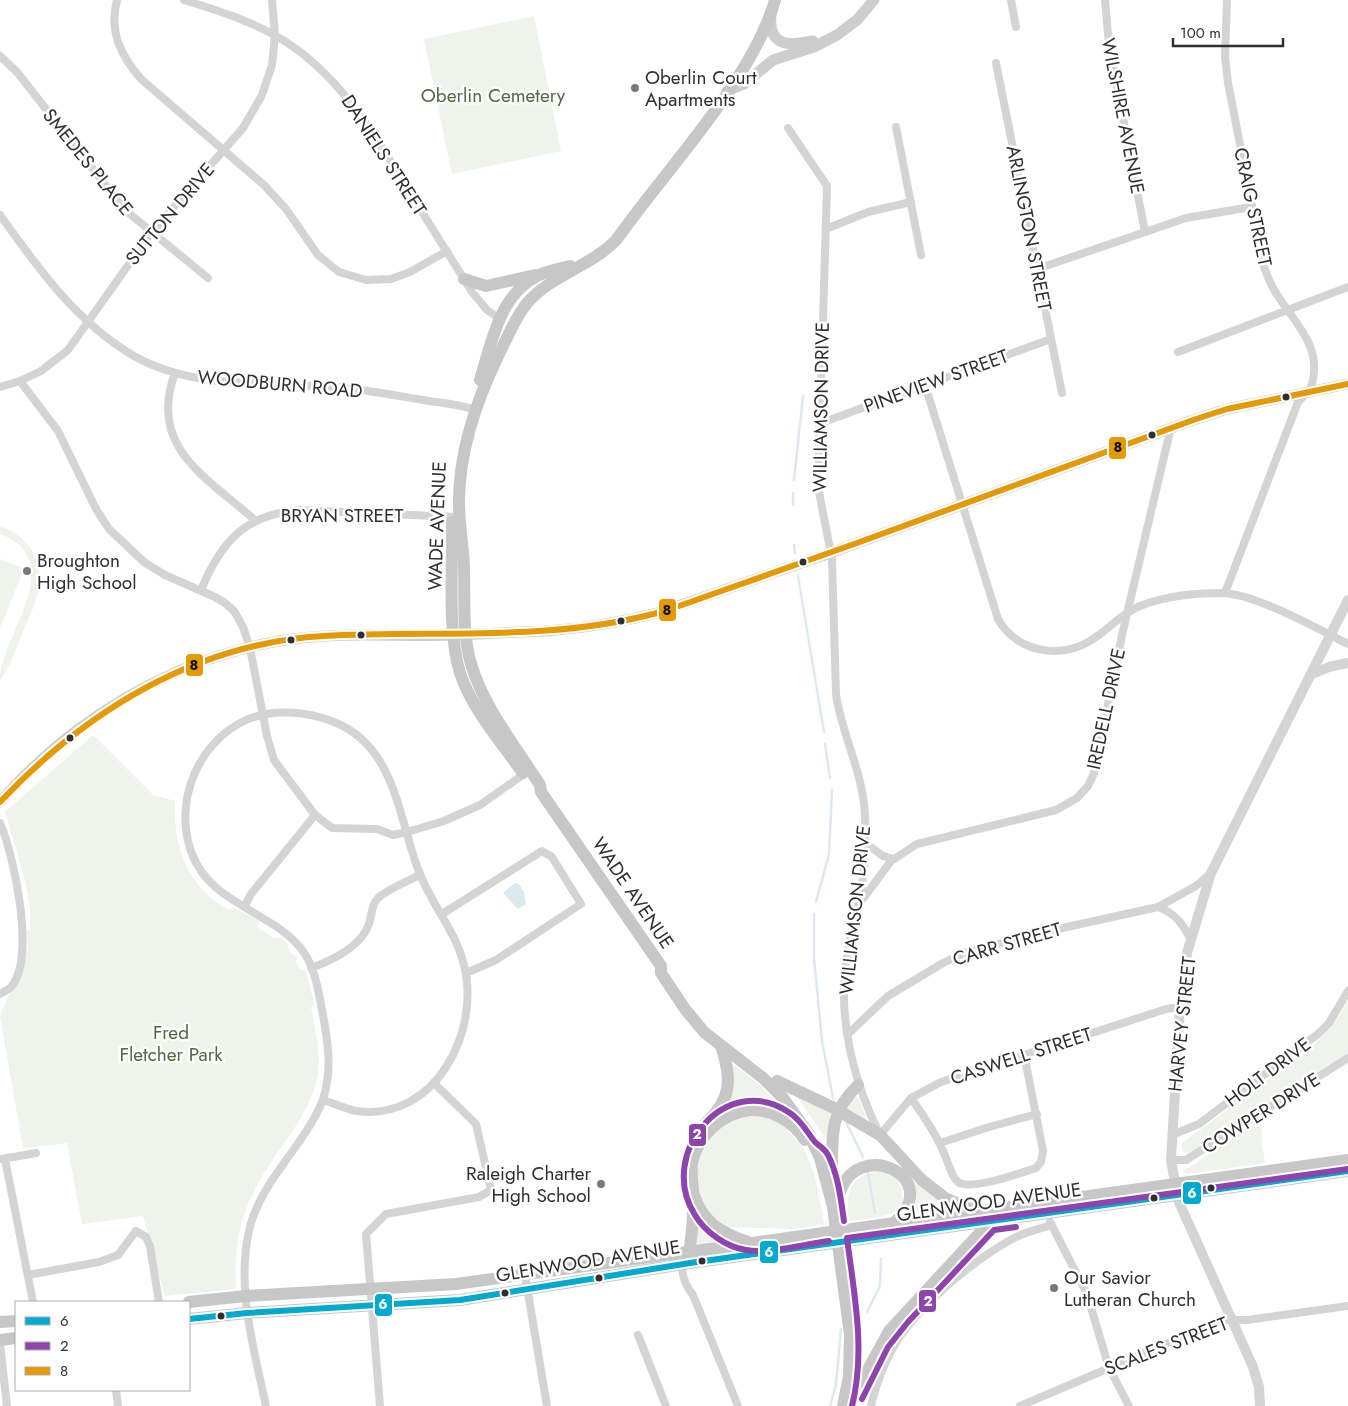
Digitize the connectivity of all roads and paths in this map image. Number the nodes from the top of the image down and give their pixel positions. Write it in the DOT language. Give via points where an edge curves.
graph roads {
  1 [pos="117,0"];
  2 [pos="184,0"];
  3 [pos="272,0"];
  4 [pos="874,0"];
  5 [pos="1012,0"];
  6 [pos="1105,0"];
  7 [pos="1227,0"];
  8 [pos="773,4"];
  9 [pos="1016,27"];
  10 [pos="275,35"];
  11 [pos="837,35"];
  12 [pos="0,56"];
  13 [pos="996,63"];
  14 [pos="727,91"];
  15 [pos="788,128"];
  16 [pos="896,128"];
  17 [pos="224,150"];
  18 [pos="911,202"];
  19 [pos="1251,207"];
  20 [pos="0,215"];
  21 [pos="826,229"];
  22 [pos="1146,232"];
  23 [pos="151,233"];
  24 [pos="447,251"];
  25 [pos="921,255"];
  26 [pos="584,263"];
  27 [pos="1037,269"];
  28 [pos="542,273"];
  29 [pos="208,278"];
  30 [pos="464,279"];
  31 [pos="555,280"];
  32 [pos="1348,288"];
  33 [pos="1290,310"];
  34 [pos="499,318"];
  35 [pos="87,321"];
  36 [pos="1051,338"];
  37 [pos="1178,352"];
  38 [pos="494,364"];
  39 [pos="176,373"];
  40 [pos="20,381"];
  41 [pos="1348,384"];
  42 [pos="925,385"];
  43 [pos="0,386"];
  44 [pos="1308,391"];
  45 [pos="1062,393"];
  46 [pos="472,409"];
  47 [pos="820,423"];
  48 [pos="1171,427"];
  49 [pos="962,504"];
  50 [pos="456,517"];
  51 [pos="256,521"];
  52 [pos="830,553"];
  53 [pos="201,590"];
  54 [pos="1224,593"];
  55 [pos="1348,600"];
  56 [pos="1128,612"];
  57 [pos="460,634"];
  58 [pos="1330,635"];
  59 [pos="1348,644"];
  60 [pos="250,648"];
  61 [pos="1348,663"];
  62 [pos="1310,675"];
  63 [pos="263,714"];
  64 [pos="524,774"];
  65 [pos="541,792"];
  66 [pos="0,802"];
  67 [pos="315,815"];
  68 [pos="0,823"];
  69 [pos="407,832"];
  70 [pos="865,843"];
  71 [pos="894,859"];
  72 [pos="1211,873"];
  73 [pos="419,875"];
  74 [pos="858,906"];
  75 [pos="1158,907"];
  76 [pos="244,908"];
  77 [pos="442,914"];
  78 [pos="1191,940"];
  79 [pos="661,966"];
  80 [pos="311,968"];
  81 [pos="466,973"];
  82 [pos="1348,991"];
  83 [pos="0,994"];
  84 [pos="1180,1007"];
  85 [pos="849,1033"];
  86 [pos="721,1046"];
  87 [pos="1024,1054"];
  88 [pos="1348,1058"];
  89 [pos="777,1081"];
  90 [pos="434,1083"];
  91 [pos="858,1085"];
  92 [pos="911,1098"];
  93 [pos="322,1100"];
  94 [pos="839,1110"];
  95 [pos="1037,1114"];
  96 [pos="880,1135"];
  97 [pos="1172,1136"];
  98 [pos="940,1143"];
  99 [pos="36,1153"];
  100 [pos="820,1158"];
  101 [pos="2,1159"];
  102 [pos="1171,1160"];
  103 [pos="1348,1160"];
  104 [pos="832,1168"];
  105 [pos="1348,1171"];
  106 [pos="908,1184"];
  107 [pos="1176,1189"];
  108 [pos="693,1190"];
  109 [pos="839,1196"];
  110 [pos="945,1198"];
  111 [pos="978,1211"];
  112 [pos="1049,1219"];
  113 [pos="949,1221"];
  114 [pos="990,1222"];
  115 [pos="894,1223"];
  116 [pos="858,1233"];
  117 [pos="820,1239"];
  118 [pos="750,1242"];
  119 [pos="686,1258"];
  120 [pos="525,1275"];
  121 [pos="28,1276"];
  122 [pos="372,1289"];
  123 [pos="528,1290"];
  124 [pos="246,1296"];
  125 [pos="33,1301"];
  126 [pos="160,1301"];
  127 [pos="190,1302"];
  128 [pos="373,1305"];
  129 [pos="1348,1306"];
  130 [pos="248,1313"];
  131 [pos="1232,1319"];
  132 [pos="190,1320"];
  133 [pos="15,1321"];
  134 [pos="0,1322"];
  135 [pos="638,1335"];
  136 [pos="15,1338"];
  137 [pos="0,1340"];
  138 [pos="0,1344"];
  139 [pos="1110,1368"];
  140 [pos="116,1391"];
  141 [pos="852,1402"];
  142 [pos="7,1406"];
  143 [pos="118,1406"];
  144 [pos="266,1406"];
  145 [pos="380,1406"];
  146 [pos="547,1406"];
  147 [pos="666,1406"];
  148 [pos="738,1406"];
  149 [pos="843,1406"];
  150 [pos="870,1406"];
  151 [pos="1020,1406"];
  152 [pos="1129,1406"];
  153 [pos="1260,1406"];
  1 -- 17 [label="street" via="114,26 125,60 141,79"];
  2 -- 10 [label="street, DANIELS STREET" via="242,19"];
  3 -- 10 [label="street, SUTTON DRIVE"];
  4 -- 11 [label="main road" via="857,20"];
  5 -- 9 [label="street"];
  6 -- 22 [label="street, WILSHIRE AVENUE" via="1109,44"];
  7 -- 19 [label="street, CRAIG STREET" via="1225,57"];
  8 -- 11 [label="main road" via="772,30 785,44"];
  8 -- 14 [label="main road, WADE AVENUE" via="753,48"];
  10 -- 17 [label="street, SUTTON DRIVE" via="272,65 262,95 249,120"];
  10 -- 24 [label="street, DANIELS STREET" via="317,66 354,105"];
  11 -- 14 [label="main road" via="814,47 773,60 744,84"];
  12 -- 23 [label="street, SMEDES PLACE" via="17,72 114,198"];
  13 -- 27 [label="street, ARLINGTON STREET"];
  14 -- 26 [label="main road, WADE AVENUE" via="617,239 604,252"];
  15 -- 21 [label="street, WILLIAMSON DRIVE" via="828,186"];
  16 -- 18 [label="street"];
  17 -- 23 [label="street, SUTTON DRIVE"];
  17 -- 24 [label="street" via="275,197 318,255 339,272 366,280 391,279"];
  18 -- 21 [label="street" via="875,210"];
  18 -- 25 [label="street"];
  19 -- 22 [label="street" via="1186,218"];
  19 -- 33 [label="street, CRAIG STREET" via="1264,267 1274,289"];
  20 -- 35 [label="street, WOODBURN ROAD" via="41,271"];
  21 -- 47 [label="street, WILLIAMSON DRIVE"];
  22 -- 27 [label="street"];
  23 -- 29 [label="street, SMEDES PLACE"];
  23 -- 35 [label="street, SUTTON DRIVE"];
  24 -- 30 [label="street, DANIELS STREET"];
  26 -- 28 [label="main road, WADE AVENUE"];
  26 -- 31 [label="main road, WADE AVENUE"];
  27 -- 36 [label="street, ARLINGTON STREET"];
  28 -- 30 [label="main road" via="486,286"];
  28 -- 34 [label="main road, WADE AVENUE" via="516,292"];
  30 -- 34 [label="street, DANIELS STREET" via="481,304"];
  31 -- 34 [label="main road" via="530,290"];
  31 -- 38 [label="main road, WADE AVENUE" via="528,302"];
  32 -- 33 [label="street"];
  33 -- 37 [label="street"];
  33 -- 44 [label="street, CRAIG STREET" via="1312,350 1312,384"];
  34 -- 38 [label="main road" via="503,328"];
  34 -- 46 [label="main road, WADE AVENUE"];
  35 -- 39 [label="street, WOODBURN ROAD" via="135,356"];
  35 -- 40 [label="street, SUTTON DRIVE" via="60,358"];
  36 -- 42 [label="street, PINEVIEW STREET"];
  36 -- 45 [label="street, ARLINGTON STREET"];
  38 -- 46 [label="main road, WADE AVENUE"];
  39 -- 46 [label="street, WOODBURN ROAD" via="230,383 365,390"];
  39 -- 51 [label="street" via="168,418 180,451 190,464"];
  40 -- 43 [label="street, SUTTON DRIVE"];
  40 -- 53 [label="street" via="58,431 96,509 109,528 144,562"];
  41 -- 44 [label="main road"];
  42 -- 47 [label="street, PINEVIEW STREET"];
  42 -- 49 [label="street"];
  44 -- 48 [label="main road" via="1227,409"];
  44 -- 54 [label="street, CRAIG STREET" via="1298,402"];
  46 -- 50 [label="main road, WADE AVENUE" via="457,458"];
  47 -- 52 [label="street, WILLIAMSON DRIVE" via="818,499"];
  48 -- 49 [label="main road"];
  48 -- 56 [label="street, IREDELL DRIVE"];
  49 -- 52 [label="main road"];
  49 -- 56 [label="street" via="998,619 1004,630 1016,640 1032,648 1058,652 1080,647"];
  50 -- 51 [label="street, BRYAN STREET" via="300,510 274,513"];
  50 -- 57 [label="main road, WADE AVENUE"];
  51 -- 53 [label="street, BRYAN STREET" via="225,545 212,564"];
  52 -- 57 [label="main road" via="632,620 582,628"];
  52 -- 70 [label="street, WILLIAMSON DRIVE" via="836,694 861,785"];
  53 -- 60 [label="street" via="230,607 243,627"];
  54 -- 56 [label="street" via="1170,598"];
  54 -- 58 [label="street" via="1279,611"];
  55 -- 58 [label="street, HARVEY STREET"];
  56 -- 71 [label="street, IREDELL DRIVE" via="1094,773 1077,798 1056,810 917,844"];
  57 -- 60 [label="main road" via="339,635"];
  57 -- 64 [label="main road, WADE AVENUE" via="458,663 466,687"];
  57 -- 65 [label="main road, WADE AVENUE" via="475,676 540,785"];
  58 -- 59 [label="street"];
  58 -- 62 [label="street, HARVEY STREET"];
  60 -- 63 [label="street"];
  60 -- 66 [label="main road" via="173,674 112,706 49,753"];
  61 -- 62 [label="street"];
  62 -- 72 [label="street, HARVEY STREET"];
  63 -- 67 [label="street" via="274,760"];
  63 -- 69 [label="street" via="292,712 316,716 352,730 366,741 388,776"];
  63 -- 76 [label="street" via="227,732 209,750 195,769 188,787 186,806 186,829 192,854 202,872 218,890"];
  64 -- 65 [label="main road, WADE AVENUE" via="534,789"];
  64 -- 69 [label="street" via="480,805 444,821"];
  65 -- 79 [label="main road, WADE AVENUE"];
  67 -- 69 [label="street" via="332,828 377,829 393,835"];
  67 -- 76 [label="street" via="251,894"];
  68 -- 83 [label="street" via="23,912 18,971 11,987"];
  69 -- 73 [label="street"];
  70 -- 71 [label="street" via="883,856"];
  70 -- 74 [label="street, WILLIAMSON DRIVE"];
  71 -- 74 [label="street, IREDELL DRIVE"];
  72 -- 75 [label="street, CARR STREET" via="1196,886"];
  72 -- 78 [label="street, HARVEY STREET"];
  73 -- 77 [label="street"];
  73 -- 80 [label="street" via="380,897 374,904 365,931 352,946 336,958"];
  74 -- 85 [label="street, WILLIAMSON DRIVE" via="845,970"];
  75 -- 78 [label="street" via="1176,917"];
  75 -- 85 [label="street, CARR STREET" via="964,953 888,996"];
  76 -- 80 [label="street" via="298,944"];
  77 -- 81 [label="street"];
  77 -- 81 [label="street" via="542,851 552,858 580,904 496,960"];
  78 -- 84 [label="street, HARVEY STREET"];
  79 -- 86 [label="main road, WADE AVENUE" via="661,973 685,1009"];
  79 -- 89 [label="main road, WADE AVENUE" via="667,968 709,1026"];
  80 -- 93 [label="street" via="327,1036 327,1076"];
  81 -- 90 [label="street" via="468,1008 463,1034 446,1070"];
  82 -- 97 [label="street, HOLT DRIVE" via="1329,1023 1318,1034 1200,1124"];
  84 -- 87 [label="street, CASWELL STREET"];
  84 -- 97 [label="street, HARVEY STREET"];
  85 -- 91 [label="street, WILLIAMSON DRIVE"];
  86 -- 100 [label="main road, WADE AVENUE" via="784,1098 809,1134"];
  86 -- 119 [label="main road" via="728,1089 719,1111 697,1134 685,1169"];
  87 -- 92 [label="street, CASWELL STREET" via="941,1082"];
  87 -- 95 [label="street"];
  88 -- 102 [label="street, COWPER DRIVE" via="1186,1160"];
  89 -- 94 [label="main road"];
  89 -- 104 [label="main road, WADE AVENUE" via="813,1126"];
  90 -- 93 [label="street" via="417,1098 384,1110 356,1111"];
  90 -- 122 [label="street" via="476,1124 491,1190 479,1197 386,1214 366,1234"];
  91 -- 94 [label="main road"];
  91 -- 96 [label="street, WILLIAMSON DRIVE"];
  92 -- 96 [label="street, CASWELL STREET"];
  92 -- 98 [label="street"];
  93 -- 124 [label="street" via="260,1199 252,1218 245,1251"];
  94 -- 96 [label="main road"];
  94 -- 104 [label="main road" via="832,1132"];
  95 -- 98 [label="street"];
  95 -- 98 [label="street" via="1043,1151 1041,1162 1036,1168 1016,1174 985,1182 958,1182 952,1175"];
  96 -- 106 [label="main road" via="906,1174"];
  96 -- 110 [label="main road" via="922,1180"];
  97 -- 102 [label="street, HARVEY STREET"];
  99 -- 101 [label="street"];
  100 -- 108 [label="main road" via="812,1153 795,1128 781,1117 761,1111 742,1112 718,1123 702,1139 692,1163"];
  100 -- 149 [label="main road, WADE AVENUE" via="833,1207 850,1335 849,1376"];
  101 -- 121 [label="street"];
  102 -- 107 [label="street, HARVEY STREET"];
  103 -- 107 [label="main road, GLENWOOD AVENUE"];
  104 -- 109 [label="main road, WADE AVENUE"];
  105 -- 107 [label="main road, GLENWOOD AVENUE"];
  106 -- 109 [label="main road" via="894,1168 869,1165 852,1174"];
  106 -- 115 [label="main road" via="910,1202 904,1215"];
  107 -- 111 [label="main road, GLENWOOD AVENUE"];
  107 -- 112 [label="main road, GLENWOOD AVENUE"];
  107 -- 131 [label="street, HARVEY STREET" via="1181,1209"];
  108 -- 118 [label="main road" via="699,1209 714,1226"];
  108 -- 119 [label="main road"];
  109 -- 141 [label="main road, WADE AVENUE" via="859,1342"];
  110 -- 111 [label="main road"];
  110 -- 113 [label="main road"];
  111 -- 113 [label="main road, GLENWOOD AVENUE"];
  112 -- 114 [label="main road, GLENWOOD AVENUE"];
  112 -- 139 [label="street" via="1087,1294"];
  112 -- 150 [label="street" via="998,1248 935,1298 895,1344"];
  113 -- 114 [label="main road, GLENWOOD AVENUE"];
  113 -- 115 [label="main road, GLENWOOD AVENUE"];
  113 -- 116 [label="main road, GLENWOOD AVENUE"];
  114 -- 141 [label="main road" via="888,1331"];
  115 -- 116 [label="main road, GLENWOOD AVENUE"];
  116 -- 117 [label="main road, GLENWOOD AVENUE"];
  117 -- 118 [label="main road, GLENWOOD AVENUE"];
  117 -- 119 [label="main road, GLENWOOD AVENUE"];
  118 -- 119 [label="main road, GLENWOOD AVENUE"];
  119 -- 120 [label="main road, GLENWOOD AVENUE"];
  119 -- 123 [label="main road, GLENWOOD AVENUE"];
  119 -- 148 [label="street" via="682,1272"];
  120 -- 122 [label="main road, GLENWOOD AVENUE" via="456,1284"];
  120 -- 123 [label="street"];
  121 -- 125 [label="street"];
  121 -- 126 [label="street" via="100,1262 118,1255 136,1231 146,1237 150,1246"];
  122 -- 124 [label="main road, GLENWOOD AVENUE"];
  122 -- 128 [label="street"];
  123 -- 128 [label="main road, GLENWOOD AVENUE" via="460,1300"];
  123 -- 146 [label="street"];
  124 -- 127 [label="main road, GLENWOOD AVENUE"];
  124 -- 130 [label="street"];
  128 -- 130 [label="main road, GLENWOOD AVENUE"];
  128 -- 145 [label="street"];
  129 -- 131 [label="street, SCALES STREET" via="1247,1320"];
  130 -- 132 [label="main road, GLENWOOD AVENUE"];
  130 -- 144 [label="street"];
  131 -- 139 [label="street, SCALES STREET" via="1222,1320"];
  131 -- 153 [label="street, HARVEY STREET" via="1253,1367"];
  133 -- 134 [label="main road"];
  135 -- 147 [label="street"];
  136 -- 137 [label="main road"];
  138 -- 142 [label="street"];
  139 -- 151 [label="street, SCALES STREET"];
  139 -- 152 [label="street"];
  140 -- 143 [label="street"];
}
